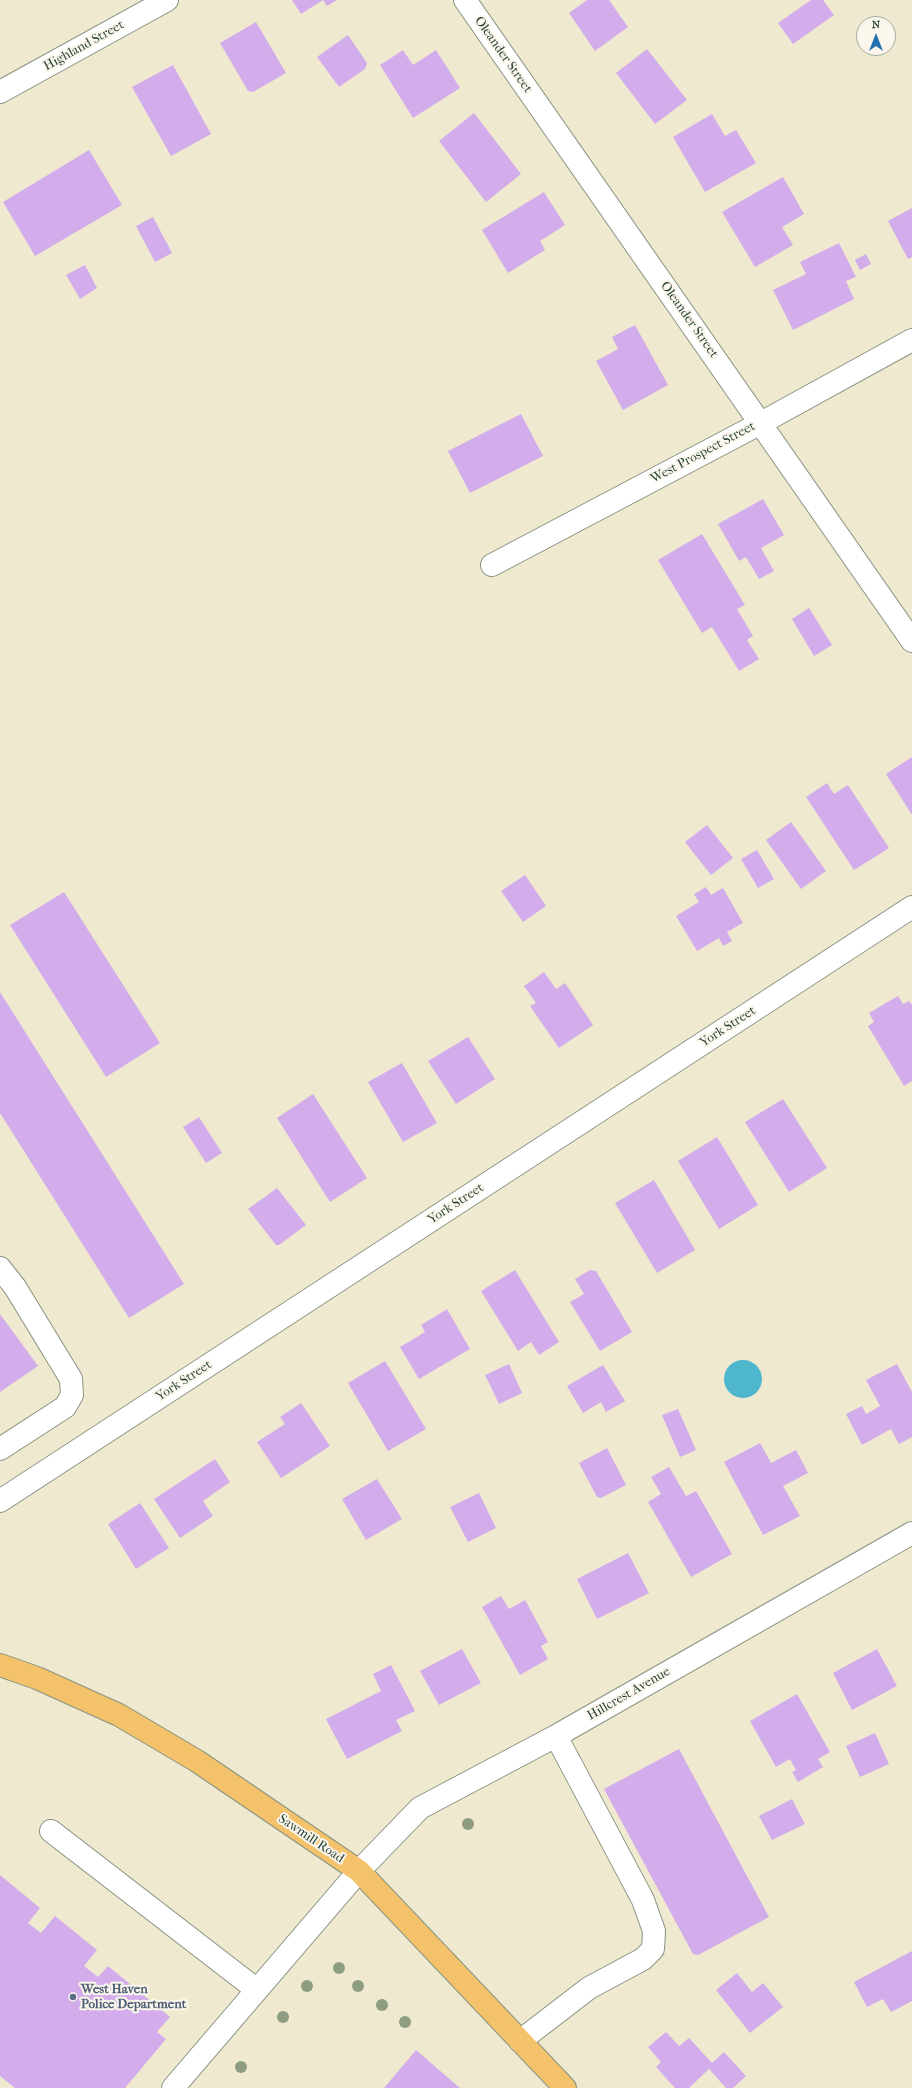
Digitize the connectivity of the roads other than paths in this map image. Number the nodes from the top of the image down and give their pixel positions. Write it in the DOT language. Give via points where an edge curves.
graph roads {
  1 [pos="167,0"];
  2 [pos="465,0"];
  3 [pos="0,92"];
  4 [pos="912,340"];
  5 [pos="761,423"];
  6 [pos="492,565"];
  7 [pos="912,641"];
  8 [pos="910,913"];
  9 [pos="0,1268"];
  10 [pos="0,1449"];
  11 [pos="0,1501"];
  12 [pos="912,1533"];
  13 [pos="0,1665"];
  14 [pos="556,1736"];
  15 [pos="51,1831"];
  16 [pos="359,1872"];
  17 [pos="256,1990"];
  18 [pos="520,2041"];
  19 [pos="173,2088"];
  20 [pos="565,2088"];
  1 -- 3 [label="street, Highland Street"];
  2 -- 5 [label="street, Oleander Street"];
  4 -- 5 [label="street, West Prospect Street"];
  5 -- 6 [label="street, West Prospect Street"];
  5 -- 7 [label="street, Oleander Street"];
  8 -- 11 [label="street, York Street"];
  9 -- 10 [label="street" via="15,1287 71,1379 72,1395 65,1407"];
  12 -- 14 [label="street, Hillcrest Avenue"];
  13 -- 16 [label="main road, Sawmill Road" via="37,1678 125,1719 197,1761"];
  14 -- 16 [label="street, Hillcrest Avenue" via="420,1808"];
  14 -- 18 [label="street" via="643,1900 654,1931 653,1949 643,1959 589,1988"];
  15 -- 17 [label="street"];
  16 -- 17 [label="street, Hillcrest Avenue"];
  16 -- 18 [label="main road, Sawmill Road"];
  17 -- 19 [label="street, Hillcrest Avenue"];
  18 -- 20 [label="main road, Sawmill Road"];
}
